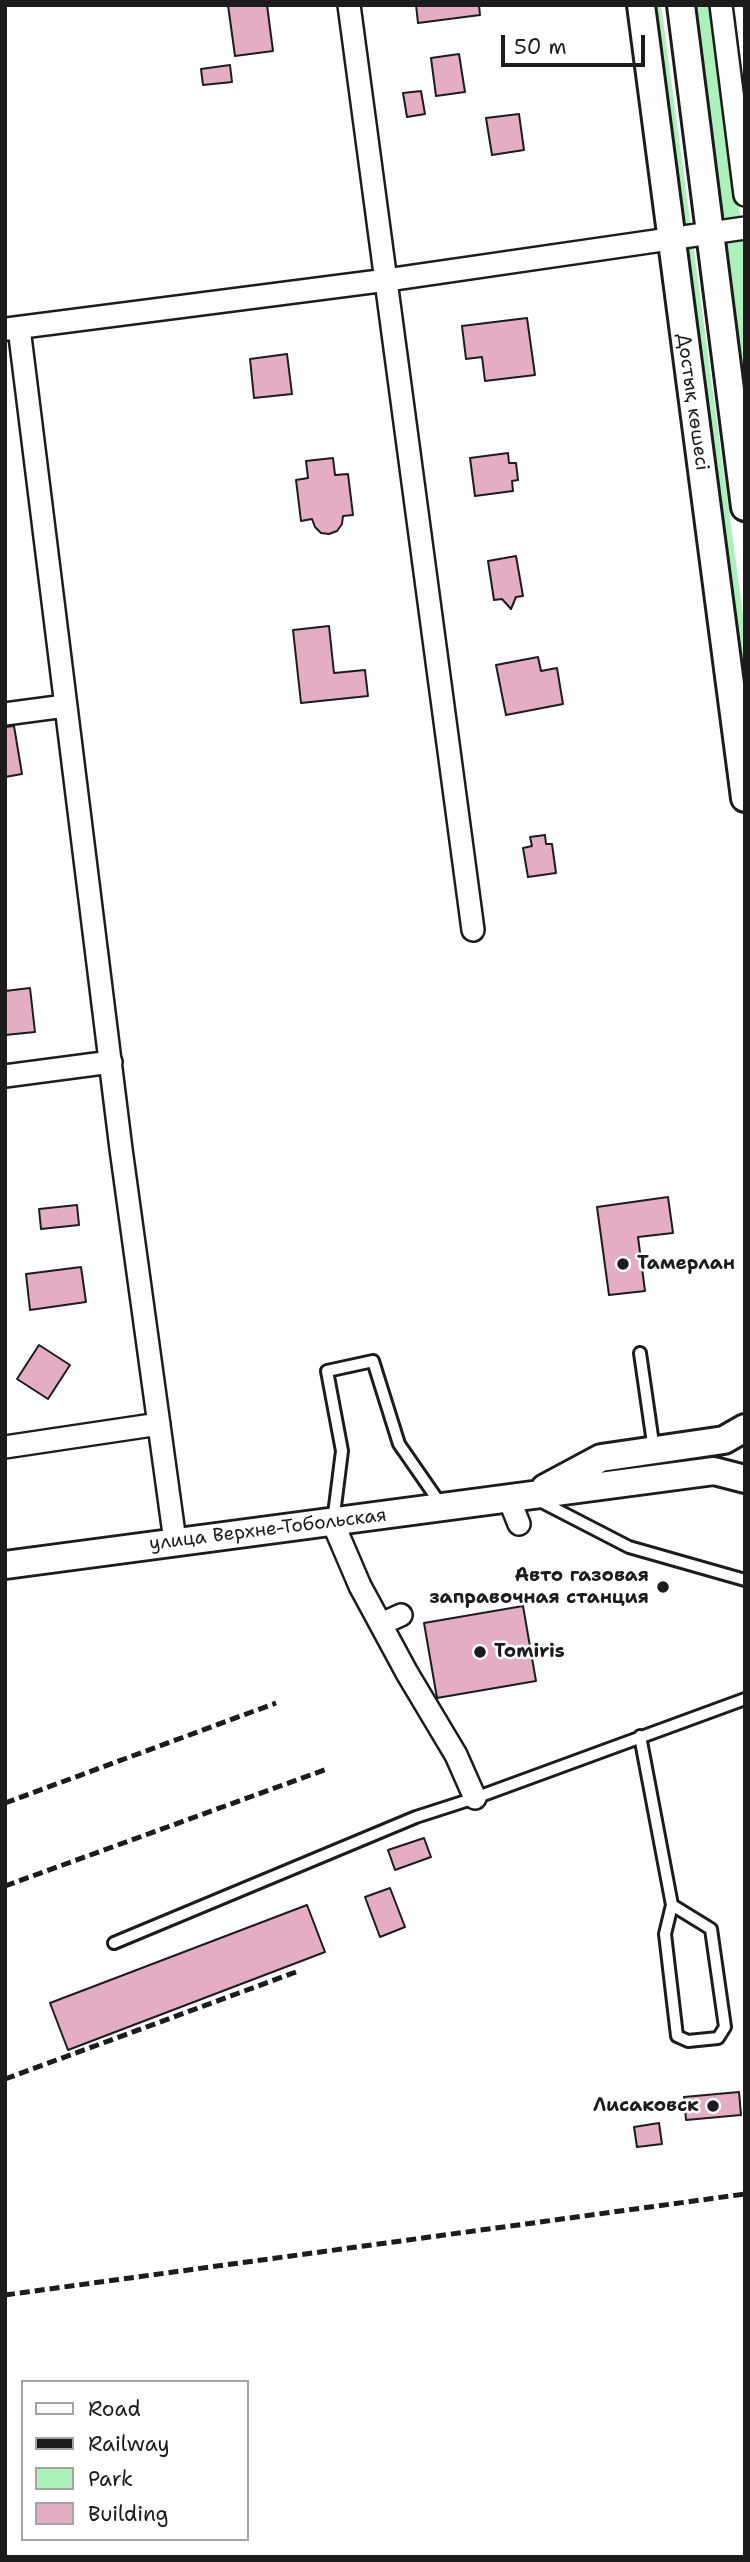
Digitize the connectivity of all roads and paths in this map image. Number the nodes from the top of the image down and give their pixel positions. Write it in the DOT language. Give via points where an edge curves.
graph roads {
  1 [pos="349,5"];
  2 [pos="641,5"];
  3 [pos="681,5"];
  4 [pos="721,5"];
  5 [pos="745,195"];
  6 [pos="745,228"];
  7 [pos="709,233"];
  8 [pos="670,238"];
  9 [pos="387,280"];
  10 [pos="12,329"];
  11 [pos="745,507"];
  12 [pos="65,706"];
  13 [pos="5,714"];
  14 [pos="745,798"];
  15 [pos="473,930"];
  16 [pos="111,1062"];
  17 [pos="5,1076"];
  18 [pos="640,1353"];
  19 [pos="159,1424"];
  20 [pos="745,1428"];
  21 [pos="5,1447"];
  22 [pos="654,1450"];
  23 [pos="745,1479"];
  24 [pos="520,1498"];
  25 [pos="443,1508"];
  26 [pos="333,1523"];
  27 [pos="519,1524"];
  28 [pos="175,1541"];
  29 [pos="5,1565"];
  30 [pos="745,1580"];
  31 [pos="401,1615"];
  32 [pos="381,1624"];
  33 [pos="745,1699"];
  34 [pos="640,1736"];
  35 [pos="475,1798"];
  36 [pos="672,1905"];
  37 [pos="114,1943"];
  1 -- 9 [label="street"];
  2 -- 8 [label="street, Достық көшесі"];
  3 -- 7 [label="street, Достық көшесі"];
  4 -- 5 [label="street"];
  6 -- 7 [label="street"];
  7 -- 8 [label="street"];
  7 -- 11 [label="street, Достық көшесі"];
  8 -- 9 [label="street"];
  8 -- 14 [label="street, Достық көшесі"];
  9 -- 10 [label="street"];
  9 -- 15 [label="street"];
  10 -- 12 [label="street"];
  12 -- 13 [label="street"];
  12 -- 16 [label="street"];
  16 -- 17 [label="street"];
  16 -- 19 [label="street"];
  18 -- 22 [label="lane"];
  19 -- 21 [label="street"];
  19 -- 28 [label="street"];
  20 -- 22 [label="street, улица Верхне-Тобольская" via="724,1440"];
  22 -- 24 [label="street, улица Верхне-Тобольская" via="601,1458"];
  23 -- 24 [label="street, улица Верхне-Тобольская" via="714,1471"];
  24 -- 25 [label="street, улица Верхне-Тобольская"];
  24 -- 27 [label="street"];
  24 -- 30 [label="lane" via="629,1547"];
  25 -- 26 [label="street, улица Верхне-Тобольская"];
  25 -- 26 [label="lane" via="399,1444 373,1361 327,1371 342,1451"];
  26 -- 28 [label="street, улица Верхне-Тобольская"];
  26 -- 32 [label="street"];
  28 -- 29 [label="street, улица Верхне-Тобольская"];
  31 -- 32 [label="street"];
  32 -- 35 [label="street" via="456,1755"];
  33 -- 34 [label="lane"];
  34 -- 35 [label="lane"];
  34 -- 36 [label="lane"];
  35 -- 37 [label="lane" via="416,1817"];
  36 -- 36 [label="lane" via="664,1934 677,2036 688,2041 718,2038 725,2027 711,1929"];
}
